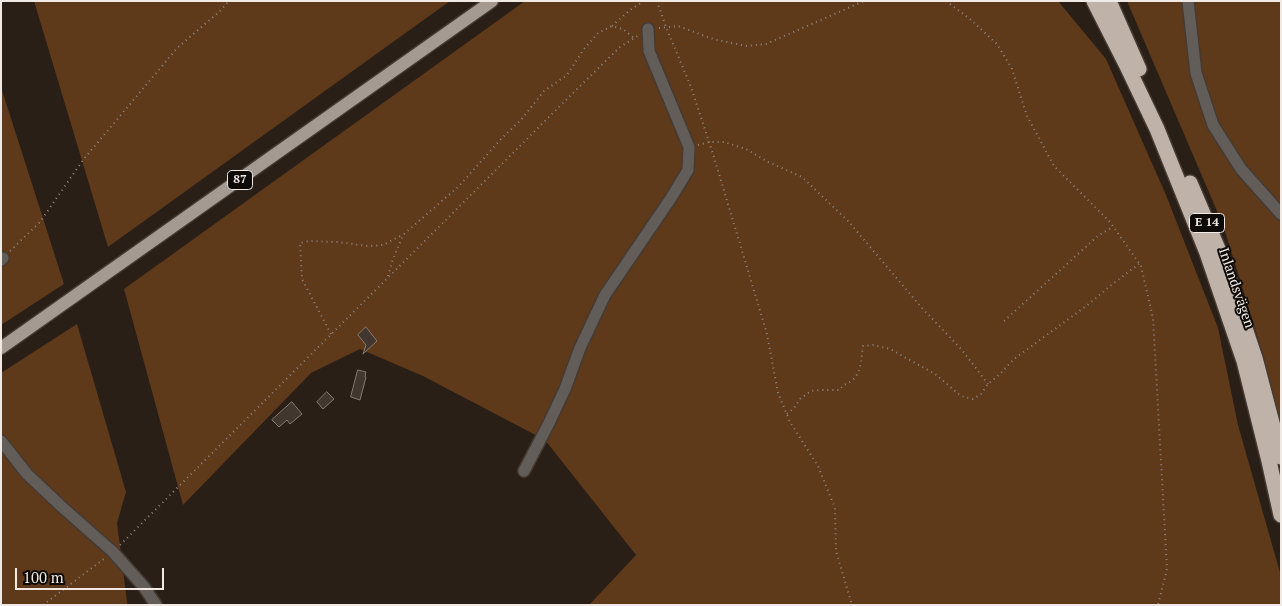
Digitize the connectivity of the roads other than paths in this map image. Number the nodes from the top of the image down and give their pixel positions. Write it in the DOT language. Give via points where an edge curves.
graph roads {
  1 [pos="492,1"];
  2 [pos="1084,1"];
  3 [pos="1094,1"];
  4 [pos="1102,1"];
  5 [pos="1109,1"];
  6 [pos="1188,1"];
  7 [pos="648,29"];
  8 [pos="1126,64"];
  9 [pos="1144,82"];
  10 [pos="1281,214"];
  11 [pos="1,348"];
  12 [pos="1,441"];
  13 [pos="1281,456"];
  14 [pos="524,471"];
  15 [pos="1281,515"];
  16 [pos="156,605"];
  1 -- 11 [label="main road, 87"];
  2 -- 8 [label="highway"];
  3 -- 8 [label="highway, Inlandsvägen / E 14"];
  4 -- 9 [label="highway, Inlandsvägen / E 14"];
  5 -- 9 [label="highway"];
  6 -- 10 [label="street" via="1196,73 1213,125 1240,169"];
  7 -- 14 [label="street" via="649,51 689,147 688,170 605,295 565,389"];
  8 -- 15 [label="highway, Inlandsvägen / E 14" via="1157,128 1207,252 1244,361"];
  9 -- 13 [label="highway, Inlandsvägen / E 14" via="1221,256 1255,358"];
  12 -- 16 [label="street" via="27,474 114,552"];
}
